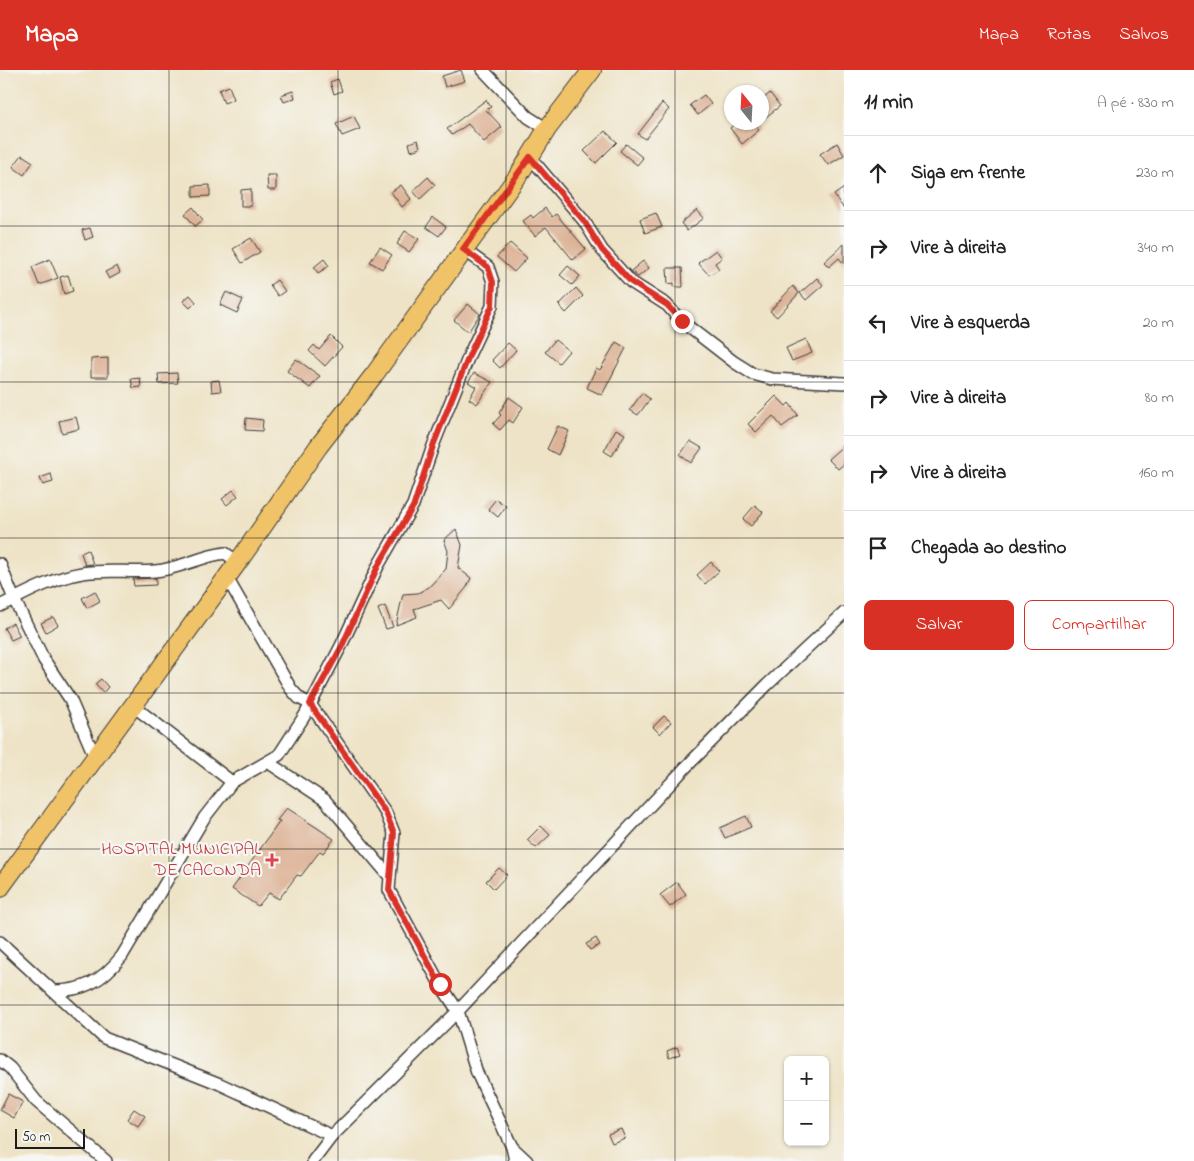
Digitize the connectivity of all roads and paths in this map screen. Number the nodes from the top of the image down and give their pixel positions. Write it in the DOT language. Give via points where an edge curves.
graph roads {
  1 [pos="483,70"];
  2 [pos="592,70"];
  3 [pos="547,130"];
  4 [pos="530,157"];
  5 [pos="463,249"];
  6 [pos="844,383"];
  7 [pos="238,562"];
  8 [pos="0,564"];
  9 [pos="227,578"];
  10 [pos="14,599"];
  11 [pos="0,606"];
  12 [pos="844,614"];
  13 [pos="310,704"];
  14 [pos="132,705"];
  15 [pos="95,757"];
  16 [pos="269,763"];
  17 [pos="232,782"];
  18 [pos="390,877"];
  19 [pos="0,888"];
  20 [pos="0,942"];
  21 [pos="53,991"];
  22 [pos="458,1011"];
  23 [pos="0,1060"];
  24 [pos="332,1136"];
  25 [pos="512,1147"];
  26 [pos="106,1161"];
  27 [pos="312,1161"];
  28 [pos="515,1161"];
  29 [pos="527,1161"];
  1 -- 3 [label="street" via="528,117"];
  2 -- 3 [label="main road"];
  3 -- 4 [label="main road"];
  4 -- 5 [label="main road"];
  4 -- 6 [label="street" via="631,282 667,305 734,362 753,374 772,379"];
  5 -- 7 [label="main road"];
  5 -- 13 [label="street" via="488,267 493,282 492,306 433,446 414,505 378,566 342,646"];
  7 -- 9 [label="main road"];
  7 -- 10 [label="street" via="225,553 155,571 81,573"];
  8 -- 10 [label="street"];
  9 -- 13 [label="street" via="282,676 299,698"];
  9 -- 14 [label="main road"];
  10 -- 11 [label="street"];
  10 -- 15 [label="street" via="44,660 70,699"];
  12 -- 22 [label="street" via="767,685 686,767"];
  13 -- 16 [label="street" via="279,755"];
  13 -- 18 [label="street" via="389,818 394,833"];
  14 -- 15 [label="main road"];
  14 -- 17 [label="street"];
  15 -- 19 [label="main road"];
  16 -- 17 [label="street"];
  16 -- 18 [label="street" via="326,800"];
  17 -- 21 [label="street" via="204,818 112,968 91,984 74,991"];
  18 -- 22 [label="street" via="389,890"];
  20 -- 21 [label="street"];
  21 -- 24 [label="street" via="104,1038 220,1084"];
  22 -- 24 [label="street"];
  22 -- 25 [label="street" via="477,1073"];
  23 -- 26 [label="street" via="36,1101"];
  24 -- 27 [label="street"];
  25 -- 28 [label="street"];
  25 -- 29 [label="street"];
}
